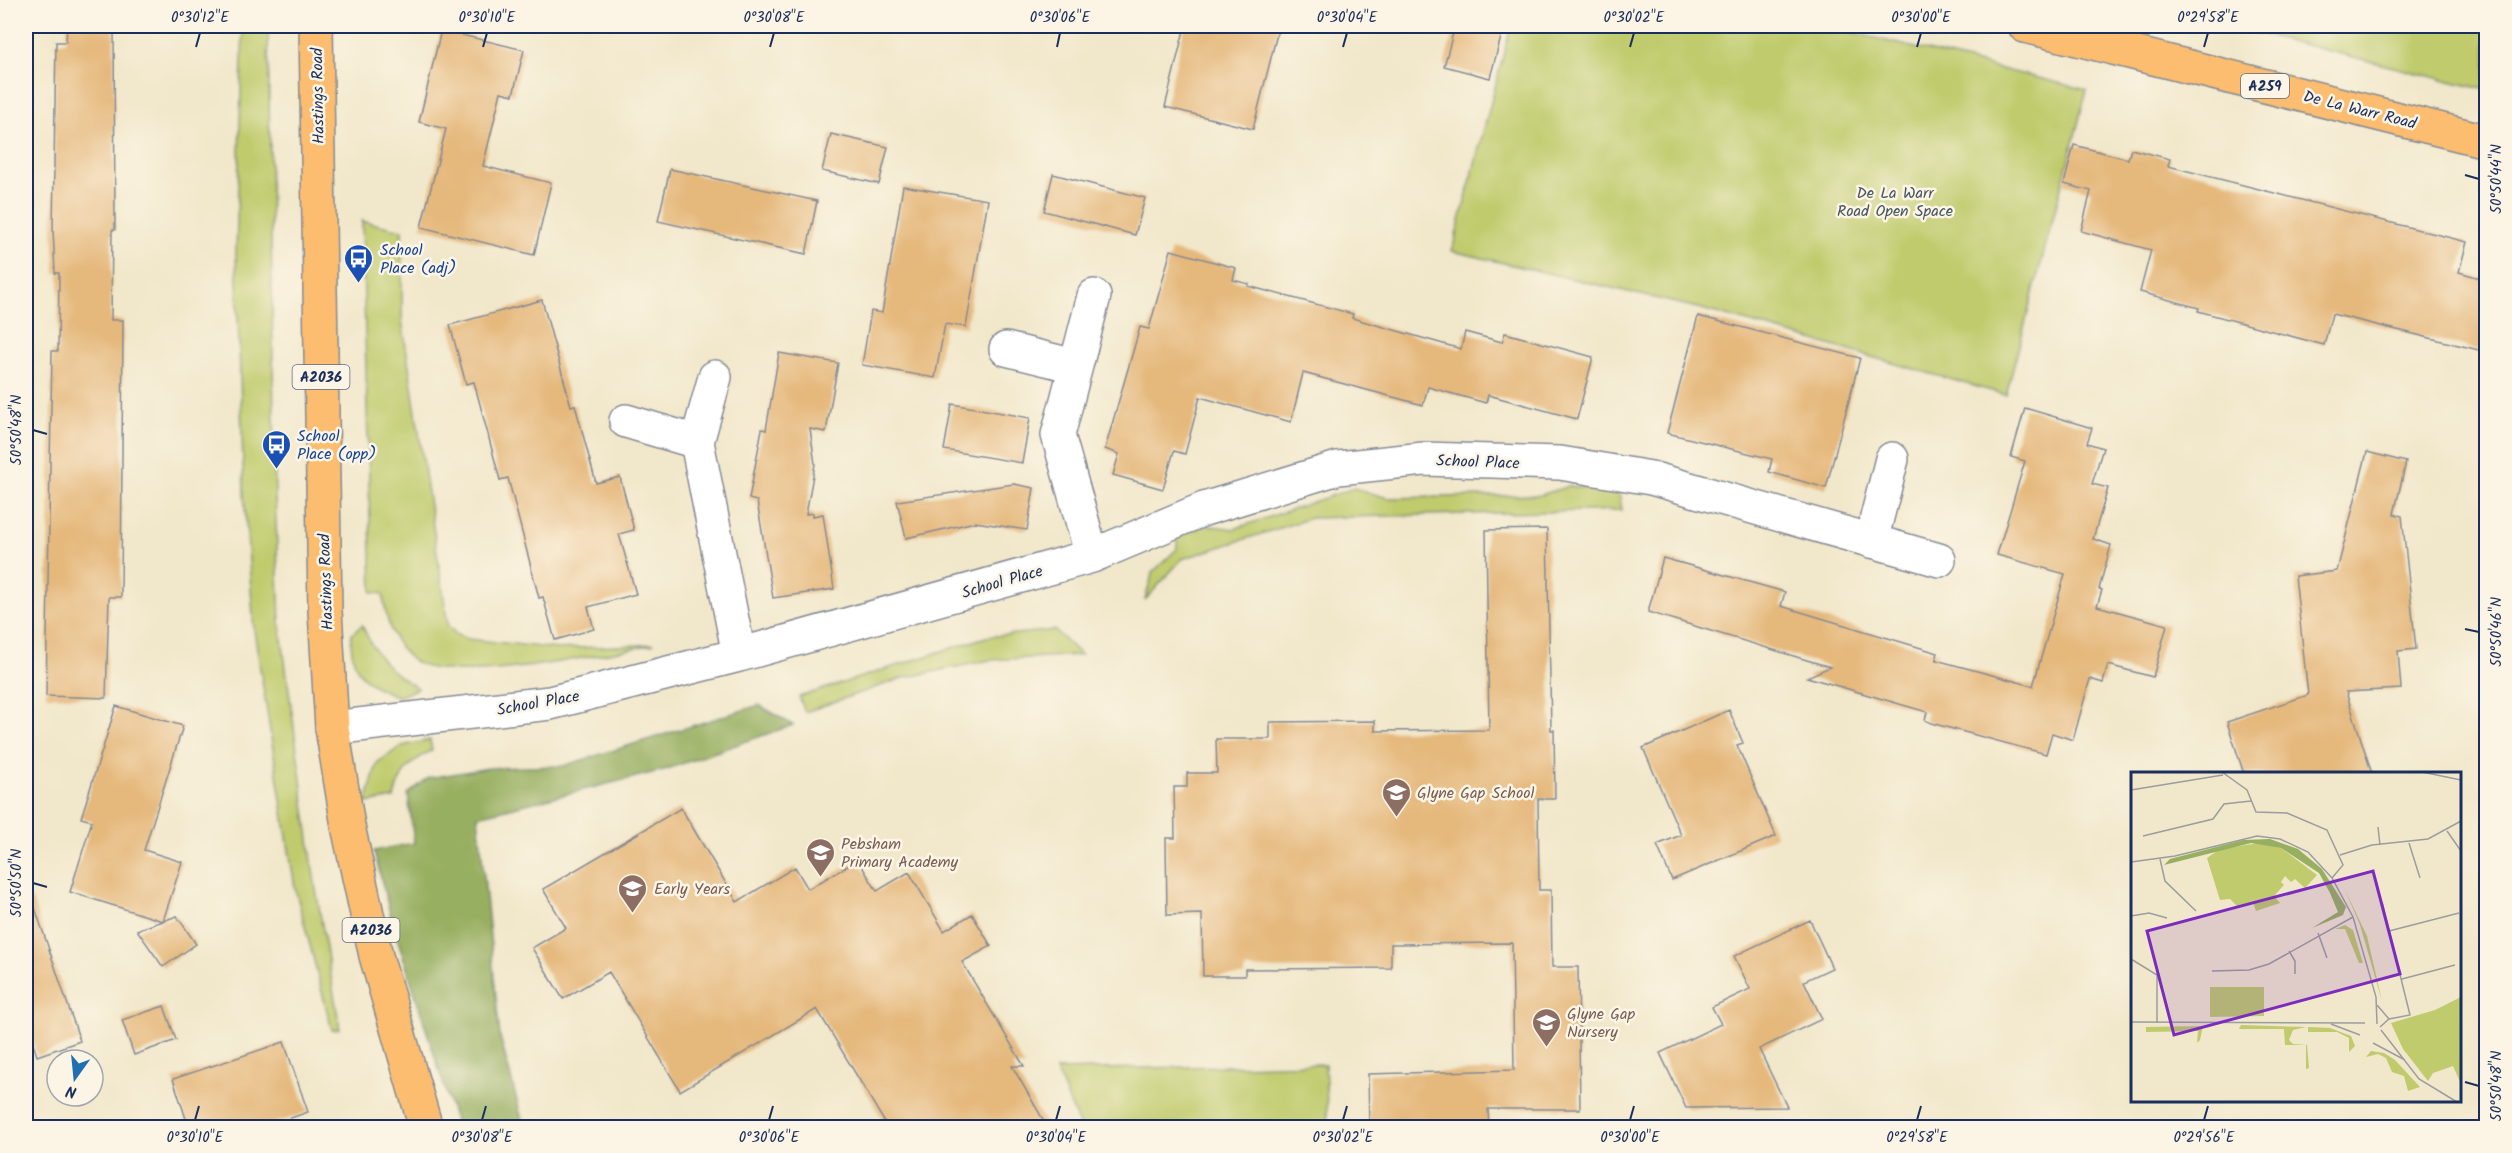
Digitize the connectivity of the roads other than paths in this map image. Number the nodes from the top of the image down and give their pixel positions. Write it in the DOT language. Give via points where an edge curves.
graph roads {
  1 [pos="316,26"];
  2 [pos="2045,27"];
  3 [pos="2487,141"];
  4 [pos="1094,296"];
  5 [pos="1006,349"];
  6 [pos="1075,366"];
  7 [pos="715,378"];
  8 [pos="626,421"];
  9 [pos="697,442"];
  10 [pos="1892,459"];
  11 [pos="1871,541"];
  12 [pos="1092,556"];
  13 [pos="1939,560"];
  14 [pos="739,655"];
  15 [pos="332,728"];
  16 [pos="426,1128"];
  1 -- 15 [label="main road, Hastings Road / A2036" via="325,600"];
  2 -- 3 [label="main road, De La Warr Road / A259"];
  4 -- 6 [label="street"];
  5 -- 6 [label="street"];
  6 -- 12 [label="street" via="1058,435"];
  7 -- 9 [label="street"];
  8 -- 9 [label="street"];
  9 -- 14 [label="street"];
  10 -- 11 [label="street"];
  11 -- 12 [label="street, School Place" via="1651,478 1560,463 1424,459 1338,468 1204,509"];
  11 -- 13 [label="street, School Place"];
  12 -- 14 [label="street, School Place"];
  14 -- 15 [label="street, School Place" via="550,703"];
  15 -- 16 [label="main road, Hastings Road / A2036" via="376,956"];
}
